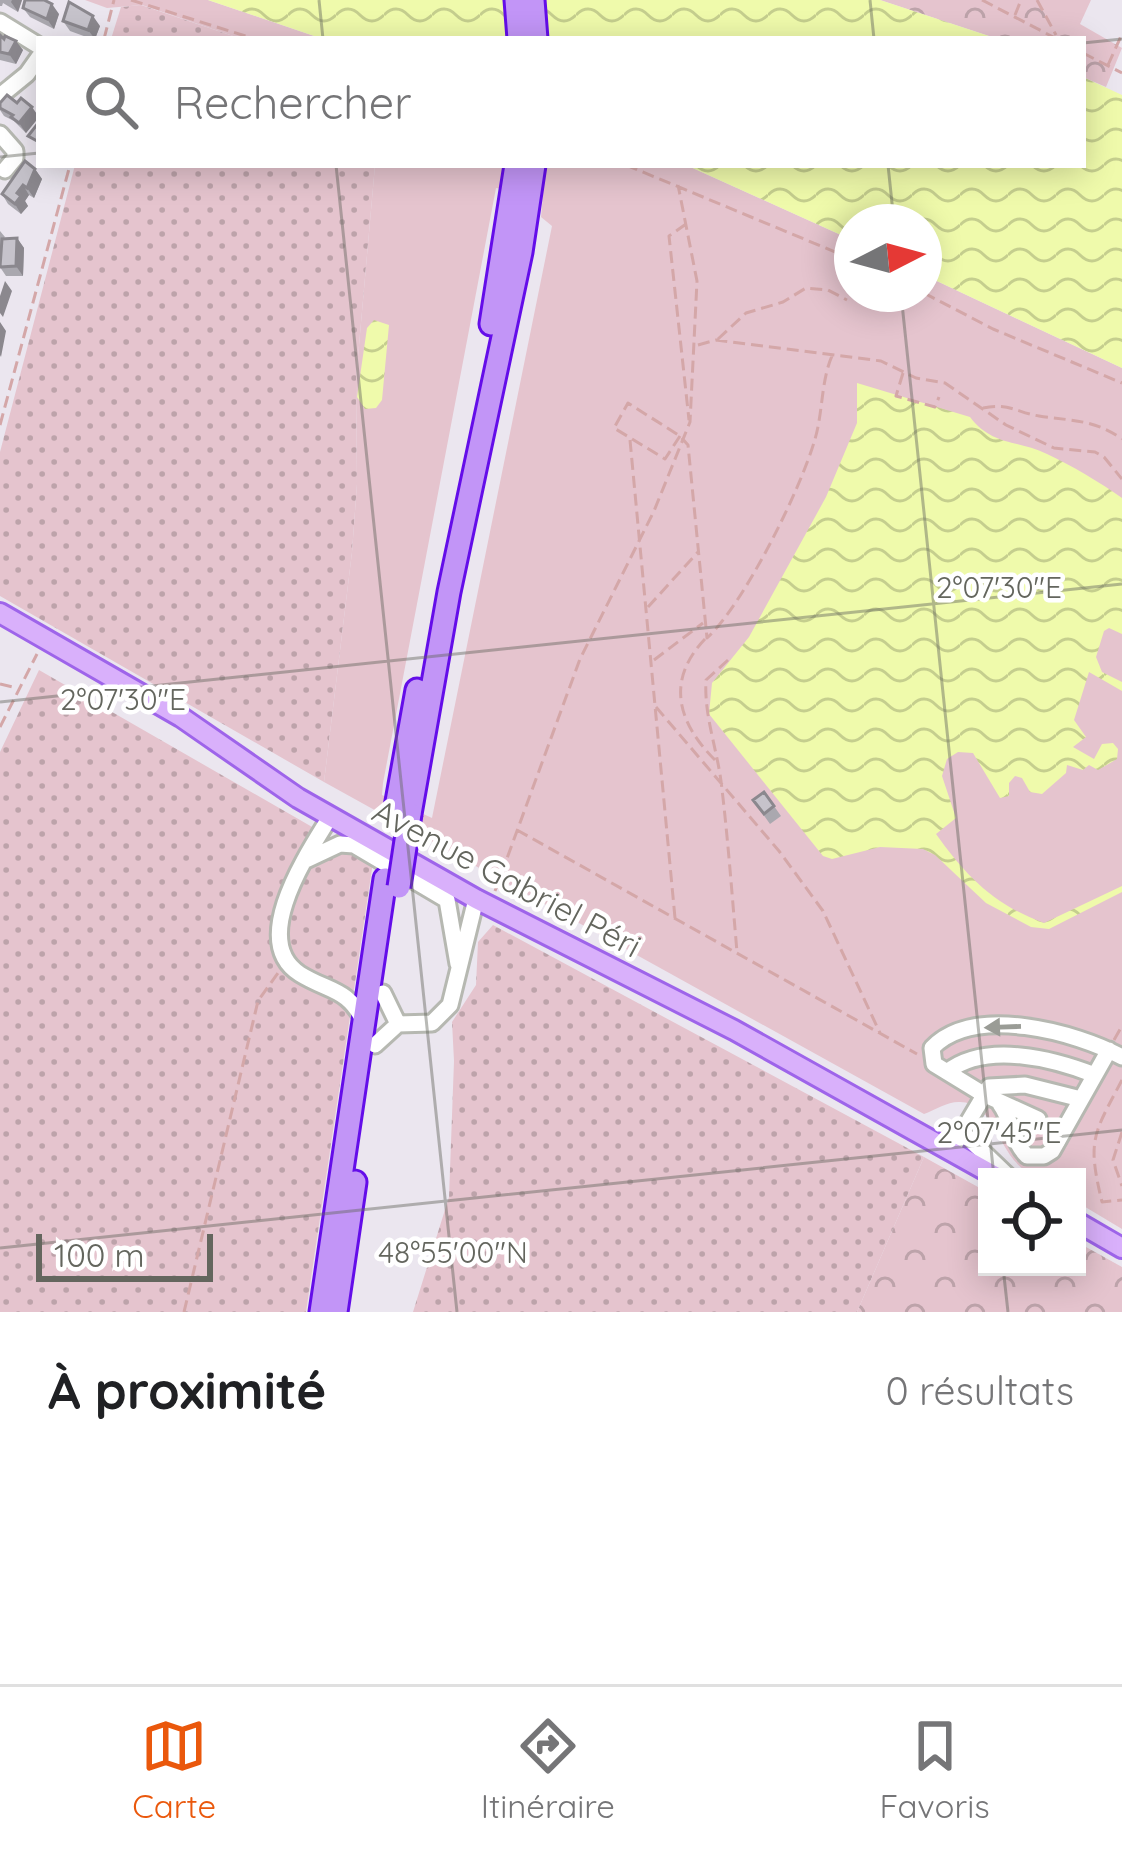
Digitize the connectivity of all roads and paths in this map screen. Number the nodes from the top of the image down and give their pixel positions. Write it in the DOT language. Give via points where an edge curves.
graph roads {
  1 [pos="115,0"];
  2 [pos="131,0"];
  3 [pos="516,0"];
  4 [pos="533,0"];
  5 [pos="982,0"];
  6 [pos="1021,0"];
  7 [pos="1037,0"];
  8 [pos="1014,16"];
  9 [pos="0,22"];
  10 [pos="1122,34"];
  11 [pos="105,36"];
  12 [pos="245,36"];
  13 [pos="519,36"];
  14 [pos="536,36"];
  15 [pos="1052,36"];
  16 [pos="1056,36"];
  17 [pos="36,44"];
  18 [pos="1086,54"];
  19 [pos="36,61"];
  20 [pos="1107,65"];
  21 [pos="1122,73"];
  22 [pos="0,96"];
  23 [pos="0,134"];
  24 [pos="69,168"];
  25 [pos="517,168"];
  26 [pos="533,168"];
  27 [pos="634,168"];
  28 [pos="5,170"];
  29 [pos="678,185"];
  30 [pos="522,191"];
  31 [pos="687,223"];
  32 [pos="834,251"];
  33 [pos="834,293"];
  34 [pos="942,302"];
  35 [pos="716,340"];
  36 [pos="697,345"];
  37 [pos="832,356"];
  38 [pos="903,370"];
  39 [pos="1122,383"];
  40 [pos="939,398"];
  41 [pos="983,408"];
  42 [pos="690,422"];
  43 [pos="0,425"];
  44 [pos="682,437"];
  45 [pos="630,438"];
  46 [pos="1122,440"];
  47 [pos="1122,479"];
  48 [pos="639,540"];
  49 [pos="699,550"];
  50 [pos="646,610"];
  51 [pos="0,614"];
  52 [pos="705,622"];
  53 [pos="706,638"];
  54 [pos="45,639"];
  55 [pos="728,660"];
  56 [pos="651,662"];
  57 [pos="0,684"];
  58 [pos="19,688"];
  59 [pos="655,706"];
  60 [pos="0,727"];
  61 [pos="718,764"];
  62 [pos="721,786"];
  63 [pos="330,817"];
  64 [pos="515,829"];
  65 [pos="304,862"];
  66 [pos="485,897"];
  67 [pos="675,917"];
  68 [pos="737,953"];
  69 [pos="288,962"];
  70 [pos="458,964"];
  71 [pos="376,988"];
  72 [pos="354,1000"];
  73 [pos="364,1022"];
  74 [pos="398,1024"];
  75 [pos="881,1034"];
  76 [pos="375,1045"];
  77 [pos="1115,1053"];
  78 [pos="932,1059"];
  79 [pos="947,1072"];
  80 [pos="1095,1075"];
  81 [pos="1122,1080"];
  82 [pos="991,1098"];
  83 [pos="1081,1099"];
  84 [pos="1038,1119"];
  85 [pos="1016,1131"];
  86 [pos="962,1132"];
  87 [pos="1122,1132"];
  88 [pos="1061,1134"];
  89 [pos="951,1151"];
  90 [pos="982,1168"];
  91 [pos="1000,1168"];
  92 [pos="1122,1186"];
  93 [pos="1122,1200"];
  94 [pos="1086,1227"];
  95 [pos="1122,1248"];
  96 [pos="184,1312"];
  97 [pos="321,1312"];
  98 [pos="336,1312"];
  1 -- 11 [label="path"];
  2 -- 12 [label="path"];
  3 -- 13 [label="highway"];
  4 -- 14 [label="highway"];
  5 -- 8 [label="path"];
  6 -- 8 [label="path"];
  7 -- 16 [label="path"];
  8 -- 15 [label="path"];
  9 -- 17 [label="street"];
  10 -- 20 [label="path"];
  18 -- 20 [label="path"];
  19 -- 22 [label="street"];
  20 -- 21 [label="path"];
  23 -- 28 [label="street" via="15,151"];
  24 -- 43 [label="path"];
  25 -- 30 [label="highway"];
  26 -- 30 [label="highway"];
  27 -- 29 [label="path"];
  29 -- 31 [label="path"];
  29 -- 32 [label="path"];
  30 -- 71 [label="highway" via="434,591"];
  31 -- 36 [label="path"];
  31 -- 42 [label="path" via="669,236"];
  33 -- 35 [label="path" via="806,288 746,313"];
  34 -- 39 [label="path"];
  35 -- 36 [label="path"];
  35 -- 37 [label="path"];
  36 -- 42 [label="path"];
  37 -- 38 [label="path"];
  37 -- 53 [label="path" via="808,463 745,585"];
  38 -- 40 [label="path" via="896,396 935,407"];
  38 -- 41 [label="path" via="945,383"];
  41 -- 46 [label="path" via="1005,404 1088,421"];
  41 -- 47 [label="path" via="1054,448 1104,457"];
  42 -- 44 [label="path"];
  44 -- 45 [label="path" via="665,460"];
  44 -- 45 [label="path" via="628,403 614,428"];
  44 -- 48 [label="path"];
  44 -- 49 [label="path"];
  45 -- 48 [label="path"];
  48 -- 50 [label="path"];
  48 -- 64 [label="path" via="580,659"];
  49 -- 50 [label="path"];
  49 -- 52 [label="path"];
  50 -- 56 [label="path"];
  51 -- 54 [label="main road, Avenue Gabriel Péri"];
  52 -- 53 [label="path"];
  52 -- 56 [label="path"];
  53 -- 61 [label="path" via="682,668 679,692 697,742"];
  54 -- 58 [label="path"];
  54 -- 63 [label="main road, Avenue Gabriel Péri"];
  55 -- 61 [label="path" via="706,680 704,716"];
  56 -- 59 [label="path"];
  57 -- 58 [label="path"];
  58 -- 60 [label="path"];
  59 -- 62 [label="path"];
  59 -- 67 [label="path"];
  61 -- 62 [label="path"];
  62 -- 68 [label="path"];
  62 -- 75 [label="path" via="823,910"];
  63 -- 65 [label="street"];
  63 -- 66 [label="main road, Avenue Gabriel Péri"];
  64 -- 66 [label="path"];
  64 -- 67 [label="path"];
  65 -- 69 [label="street" via="279,920"];
  65 -- 70 [label="street" via="354,845 441,894 452,910"];
  66 -- 70 [label="street"];
  66 -- 89 [label="main road, Avenue Gabriel Péri"];
  67 -- 68 [label="path"];
  68 -- 75 [label="path"];
  69 -- 72 [label="street"];
  69 -- 96 [label="path" via="258,1001"];
  70 -- 74 [label="street" via="442,1015"];
  71 -- 72 [label="street"];
  71 -- 73 [label="highway"];
  71 -- 74 [label="street"];
  71 -- 76 [label="highway"];
  72 -- 73 [label="street"];
  73 -- 97 [label="highway"];
  74 -- 76 [label="street"];
  75 -- 78 [label="path"];
  76 -- 98 [label="highway"];
  77 -- 78 [label="street, one-way" via="1057,1032 992,1026 940,1040"];
  77 -- 80 [label="street"];
  78 -- 79 [label="street"];
  79 -- 80 [label="street" via="969,1060 1014,1056"];
  79 -- 82 [label="street"];
  80 -- 83 [label="street"];
  81 -- 93 [label="path" via="1092,1149 1102,1202"];
  82 -- 83 [label="street" via="989,1087 1009,1084"];
  82 -- 84 [label="street"];
  82 -- 85 [label="street"];
  82 -- 86 [label="street"];
  83 -- 88 [label="street"];
  84 -- 85 [label="street"];
  84 -- 88 [label="street"];
  85 -- 88 [label="street" via="1020,1149 1035,1158"];
  86 -- 89 [label="street"];
  86 -- 91 [label="street"];
  87 -- 92 [label="path" via="1113,1160"];
  89 -- 90 [label="main road, Avenue Gabriel Péri"];
  94 -- 95 [label="main road"];
}
